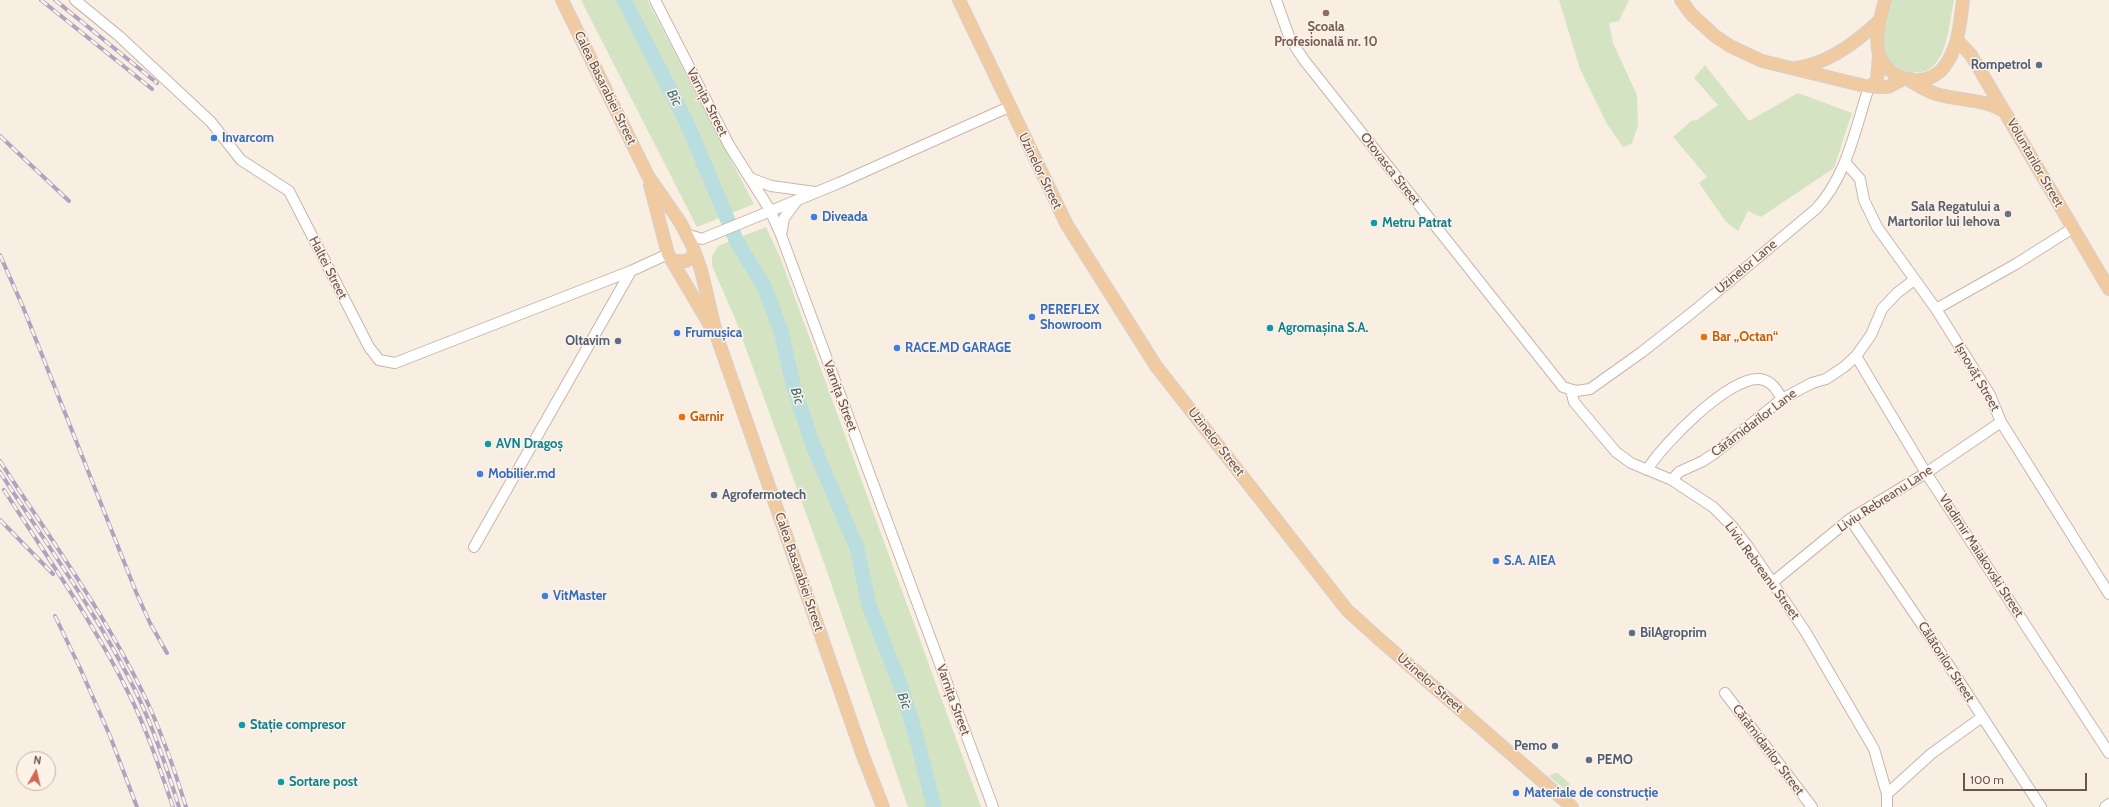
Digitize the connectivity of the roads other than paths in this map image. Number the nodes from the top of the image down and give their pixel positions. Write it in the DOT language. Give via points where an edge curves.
graph roads {
  1 [pos="75,0"];
  2 [pos="562,0"];
  3 [pos="655,0"];
  4 [pos="959,0"];
  5 [pos="1276,0"];
  6 [pos="1681,0"];
  7 [pos="1885,0"];
  8 [pos="1963,0"];
  9 [pos="1880,20"];
  10 [pos="1957,40"];
  11 [pos="1879,55"];
  12 [pos="1790,69"];
  13 [pos="1906,79"];
  14 [pos="1869,87"];
  15 [pos="1009,107"];
  16 [pos="2005,112"];
  17 [pos="1845,162"];
  18 [pos="648,176"];
  19 [pos="750,178"];
  20 [pos="817,192"];
  21 [pos="797,200"];
  22 [pos="770,210"];
  23 [pos="2073,228"];
  24 [pos="686,234"];
  25 [pos="781,236"];
  26 [pos="705,238"];
  27 [pos="669,253"];
  28 [pos="695,255"];
  29 [pos="631,271"];
  30 [pos="1914,280"];
  31 [pos="2109,289"];
  32 [pos="1936,309"];
  33 [pos="717,336"];
  34 [pos="1856,356"];
  35 [pos="1567,389"];
  36 [pos="1782,399"];
  37 [pos="2001,422"];
  38 [pos="1646,470"];
  39 [pos="1926,473"];
  40 [pos="1672,480"];
  41 [pos="1850,519"];
  42 [pos="474,547"];
  43 [pos="1773,582"];
  44 [pos="2109,594"];
  45 [pos="1725,693"];
  46 [pos="1982,717"];
  47 [pos="2109,753"];
  48 [pos="1887,794"];
  49 [pos="2109,804"];
  50 [pos="883,807"];
  51 [pos="993,807"];
  52 [pos="1572,807"];
  53 [pos="1812,807"];
  54 [pos="1886,807"];
  55 [pos="2041,807"];
  56 [pos="2105,807"];
  1 -- 29 [label="street, Haltei Street" via="119,36 211,122 241,160 289,191 369,347 379,360 394,363"];
  2 -- 18 [label="main road, Calea Basarabiei Street"];
  3 -- 19 [label="street, Varnița Street" via="729,144"];
  4 -- 15 [label="main road, Uzinelor Street"];
  5 -- 35 [label="street, Otovasca Street" via="1290,39 1304,60"];
  6 -- 12 [label="main road" via="1701,24 1730,46 1762,61"];
  7 -- 9 [label="main road"];
  8 -- 10 [label="main road"];
  9 -- 11 [label="main road"];
  9 -- 12 [label="main road" via="1860,37 1829,57 1807,67"];
  10 -- 13 [label="main road" via="1944,67 1931,77"];
  10 -- 16 [label="main road, Voluntarilor Street" via="1971,55"];
  11 -- 13 [label="main road" via="1892,73"];
  11 -- 14 [label="main road" via="1876,81"];
  12 -- 14 [label="main road"];
  13 -- 14 [label="main road" via="1888,87"];
  13 -- 16 [label="main road" via="1939,95 1976,100 1994,105"];
  14 -- 17 [label="street, Uzinelor Lane"];
  15 -- 20 [label="street"];
  15 -- 52 [label="main road, Uzinelor Street" via="1067,225 1156,366 1347,610"];
  16 -- 23 [label="main road, Voluntarilor Street"];
  17 -- 30 [label="street, Ișnovăț Street" via="1859,176 1864,200 1877,227"];
  17 -- 35 [label="street, Uzinelor Lane" via="1832,191 1816,209 1694,311 1590,389"];
  18 -- 24 [label="main road, Calea Basarabiei Street"];
  18 -- 27 [label="main road, Calea Basarabiei Street"];
  19 -- 20 [label="street" via="778,187"];
  19 -- 22 [label="street, Varnița Street"];
  20 -- 21 [label="street"];
  21 -- 22 [label="street"];
  21 -- 25 [label="street" via="784,218"];
  22 -- 25 [label="street, Varnița Street"];
  22 -- 26 [label="street"];
  23 -- 31 [label="main road, Voluntarilor Street"];
  23 -- 32 [label="street"];
  24 -- 26 [label="street"];
  24 -- 27 [label="main road" via="675,237"];
  24 -- 28 [label="main road, Calea Basarabiei Street"];
  25 -- 51 [label="street, Varnița Street"];
  26 -- 28 [label="street"];
  27 -- 28 [label="main road" via="686,261"];
  27 -- 29 [label="street, Haltei Street"];
  27 -- 33 [label="main road, Calea Basarabiei Street"];
  28 -- 33 [label="main road, Calea Basarabiei Street"];
  29 -- 42 [label="street"];
  30 -- 32 [label="street, Ișnovăț Street"];
  30 -- 34 [label="street, Cărămidarilor Lane" via="1882,308 1872,335"];
  32 -- 37 [label="street, Ișnovăț Street" via="1990,395"];
  33 -- 50 [label="main road, Calea Basarabiei Street"];
  34 -- 36 [label="street, Cărămidarilor Lane" via="1826,380 1807,385"];
  34 -- 39 [label="street, Vladimir Maiakovski Street"];
  35 -- 38 [label="street, Liviu Rebreanu Street" via="1574,402 1616,452"];
  36 -- 38 [label="street" via="1773,385 1759,379 1730,390 1705,408 1661,448"];
  36 -- 40 [label="street, Cărămidarilor Lane" via="1715,453 1679,472"];
  37 -- 39 [label="street, Liviu Rebreanu Lane"];
  37 -- 44 [label="street, Ișnovăț Street"];
  38 -- 40 [label="street, Liviu Rebreanu Street"];
  39 -- 41 [label="street, Liviu Rebreanu Lane"];
  39 -- 47 [label="street, Vladimir Maiakovski Street"];
  40 -- 43 [label="street, Liviu Rebreanu Street" via="1713,507 1732,526"];
  41 -- 43 [label="street, Liviu Rebreanu Lane"];
  41 -- 46 [label="street, Călătorilor Street"];
  43 -- 48 [label="street, Liviu Rebreanu Street" via="1805,631 1874,749"];
  45 -- 53 [label="street, Cărămidarilor Street"];
  46 -- 48 [label="street" via="1931,754"];
  46 -- 55 [label="street, Călătorilor Street"];
  48 -- 54 [label="street, Liviu Rebreanu Street"];
  49 -- 56 [label="street"];
}
